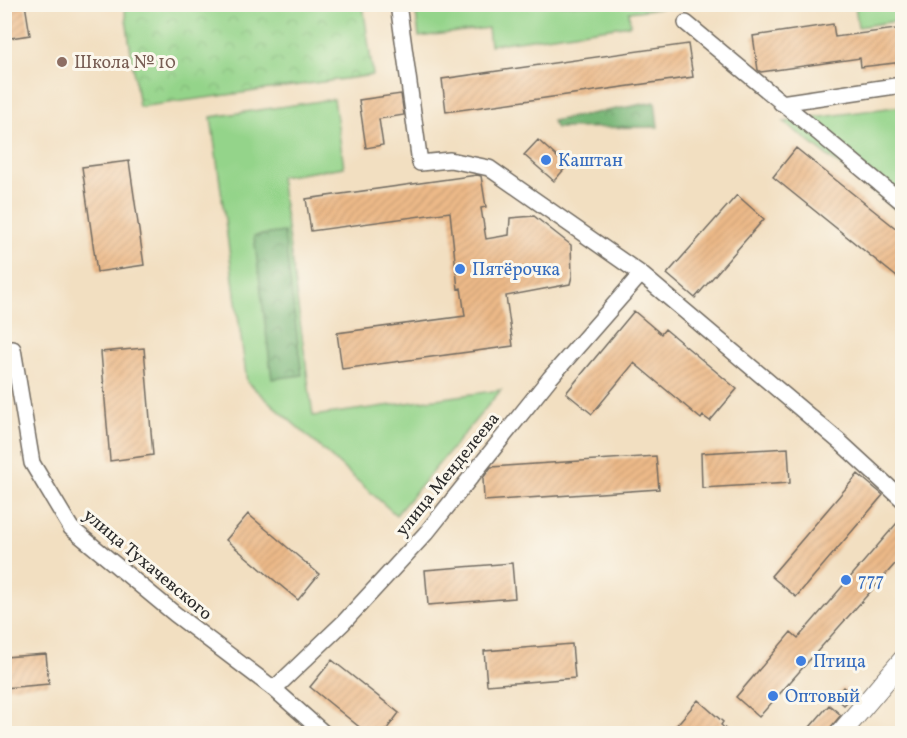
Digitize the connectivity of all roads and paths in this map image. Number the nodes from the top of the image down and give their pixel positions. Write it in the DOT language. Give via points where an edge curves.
graph roads {
  1 [pos="398,4"];
  2 [pos="686,23"];
  3 [pos="903,85"];
  4 [pos="781,103"];
  5 [pos="903,202"];
  6 [pos="641,274"];
  7 [pos="4,350"];
  8 [pos="903,499"];
  9 [pos="903,661"];
  10 [pos="274,689"];
  11 [pos="326,734"];
  12 [pos="840,734"];
  1 -- 6 [label="street" via="420,163 450,160 489,168"];
  2 -- 4 [label="street"];
  3 -- 4 [label="street"];
  4 -- 5 [label="street"];
  6 -- 8 [label="street"];
  6 -- 10 [label="street, улица Менделеева" via="550,378 427,532 343,623"];
  7 -- 10 [label="street, улица Тухачевского" via="13,349 32,463 71,528"];
  9 -- 12 [label="street"];
  10 -- 11 [label="street, улица Тухачевского"];
}
